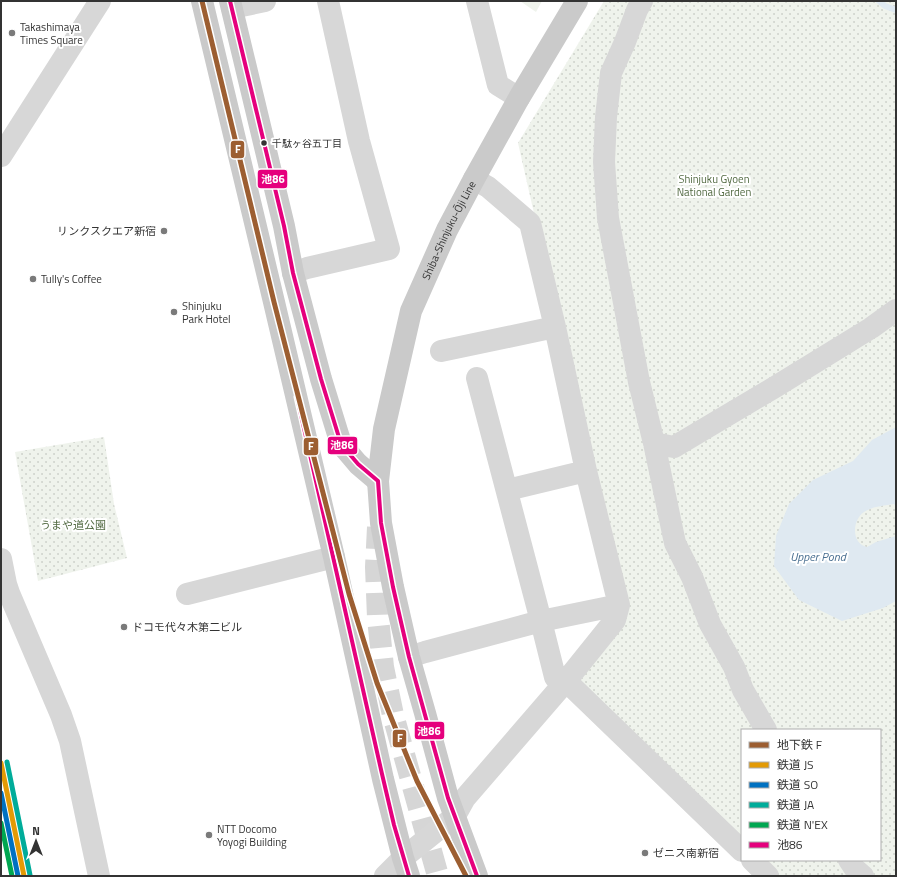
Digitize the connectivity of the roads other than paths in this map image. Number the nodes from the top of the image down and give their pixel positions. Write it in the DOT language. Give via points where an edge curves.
graph roads {
  1 [pos="100,1"];
  2 [pos="202,1"];
  3 [pos="265,1"];
  4 [pos="328,1"];
  5 [pos="477,1"];
  6 [pos="577,1"];
  7 [pos="642,1"];
  8 [pos="231,4"];
  9 [pos="519,98"];
  10 [pos="1,156"];
  11 [pos="474,179"];
  12 [pos="294,273"];
  13 [pos="896,310"];
  14 [pos="555,327"];
  15 [pos="440,351"];
  16 [pos="477,378"];
  17 [pos="654,443"];
  18 [pos="586,471"];
  19 [pos="378,481"];
  20 [pos="507,490"];
  21 [pos="334,557"];
  22 [pos="1,559"];
  23 [pos="187,594"];
  24 [pos="619,605"];
  25 [pos="541,621"];
  26 [pos="409,657"];
  27 [pos="566,681"];
  28 [pos="765,729"];
  29 [pos="455,816"];
  30 [pos="741,850"];
  31 [pos="753,861"];
  32 [pos="849,861"];
  33 [pos="406,867"];
  34 [pos="99,876"];
  35 [pos="385,876"];
  36 [pos="477,876"];
  37 [pos="768,876"];
  38 [pos="863,876"];
  1 -- 10 [label="street"];
  2 -- 21 [label="main road"];
  3 -- 8 [label="street"];
  4 -- 12 [label="street" via="359,141 389,249"];
  5 -- 9 [label="street" via="498,85"];
  6 -- 9 [label="main road, Shiba-Shinjuku-Ōji Line"];
  7 -- 17 [label="street" via="611,73 604,162 608,218 639,382"];
  8 -- 12 [label="main road"];
  9 -- 11 [label="main road, Shiba-Shinjuku-Ōji Line"];
  11 -- 14 [label="street" via="488,187 530,223"];
  11 -- 19 [label="main road, Shiba-Shinjuku-Ōji Line" via="447,230 411,311 384,429"];
  12 -- 19 [label="main road" via="321,379 341,444 358,464"];
  13 -- 17 [label="street" via="865,332 674,447"];
  14 -- 15 [label="street"];
  14 -- 18 [label="street"];
  16 -- 20 [label="street"];
  17 -- 28 [label="street" via="675,543 692,577 710,624"];
  18 -- 20 [label="street"];
  18 -- 24 [label="street"];
  19 -- 26 [label="main road, Shiba-Shinjuku-Ōji Line" via="382,530"];
  20 -- 25 [label="street"];
  21 -- 23 [label="street"];
  21 -- 33 [label="main road" via="383,779"];
  22 -- 34 [label="street" via="9,593 70,741"];
  24 -- 25 [label="street"];
  24 -- 27 [label="street" via="615,620"];
  25 -- 26 [label="street"];
  25 -- 27 [label="street" via="555,677"];
  26 -- 29 [label="main road, Shiba-Shinjuku-Ōji Line"];
  27 -- 29 [label="street" via="466,798"];
  27 -- 30 [label="street"];
  29 -- 33 [label="street"];
  29 -- 36 [label="main road, Shiba-Shinjuku-Ōji Line"];
  31 -- 37 [label="street"];
  32 -- 38 [label="street"];
  33 -- 35 [label="street"];
}
